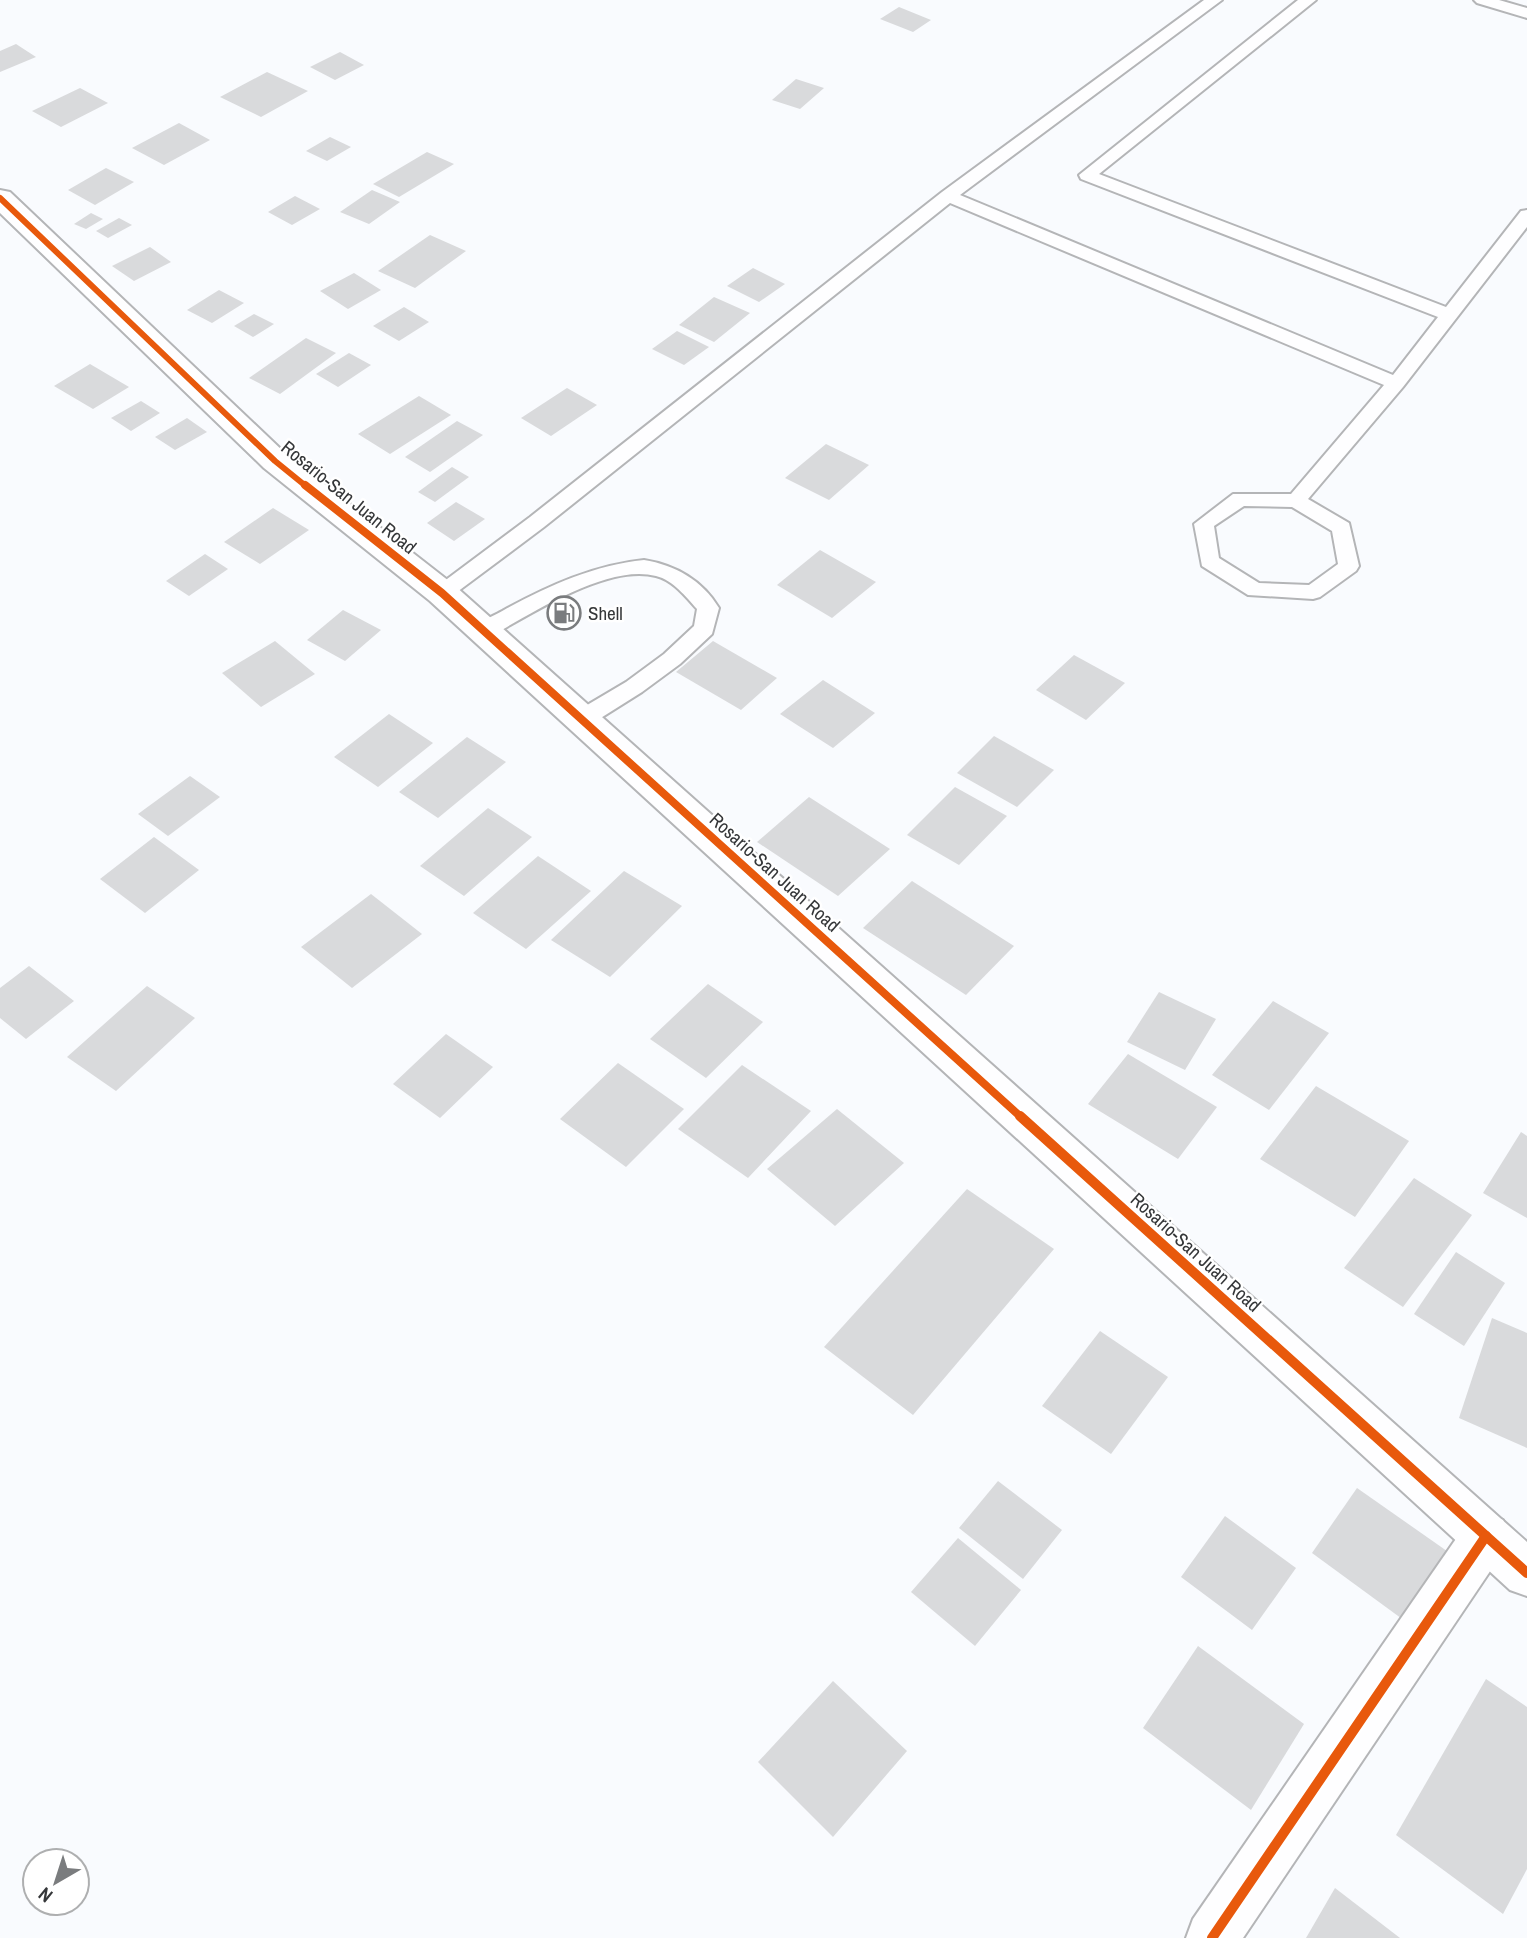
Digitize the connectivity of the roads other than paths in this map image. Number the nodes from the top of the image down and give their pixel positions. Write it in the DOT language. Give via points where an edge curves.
graph roads {
  1 [pos="1214,0"];
  2 [pos="1308,0"];
  3 [pos="1482,0"];
  4 [pos="1527,13"];
  5 [pos="948,195"];
  6 [pos="0,198"];
  7 [pos="1527,215"];
  8 [pos="1448,314"];
  9 [pos="1396,383"];
  10 [pos="1296,501"];
  11 [pos="442,593"];
  12 [pos="483,631"];
  13 [pos="580,720"];
  14 [pos="1486,1536"];
  15 [pos="1527,1573"];
  16 [pos="1213,1938"];
  1 -- 5 [label="lane"];
  2 -- 8 [label="lane" via="1087,175"];
  3 -- 4 [label="lane"];
  5 -- 9 [label="lane"];
  5 -- 11 [label="lane"];
  6 -- 11 [label="main road, Rosario-San Juan Road" via="275,461"];
  7 -- 8 [label="lane"];
  8 -- 9 [label="lane"];
  9 -- 10 [label="lane"];
  10 -- 10 [label="lane" via="1240,499 1204,524 1209,561 1255,590 1313,592 1349,566 1342,528"];
  11 -- 12 [label="main road, Rosario-San Juan Road"];
  12 -- 13 [label="main road, Rosario-San Juan Road"];
  12 -- 13 [label="lane" via="592,577 631,567 661,569 686,583 708,608 704,629 635,687"];
  13 -- 14 [label="main road, Rosario-San Juan Road"];
  14 -- 15 [label="main road, Rosario-San Juan Road"];
  14 -- 16 [label="main road"];
}
